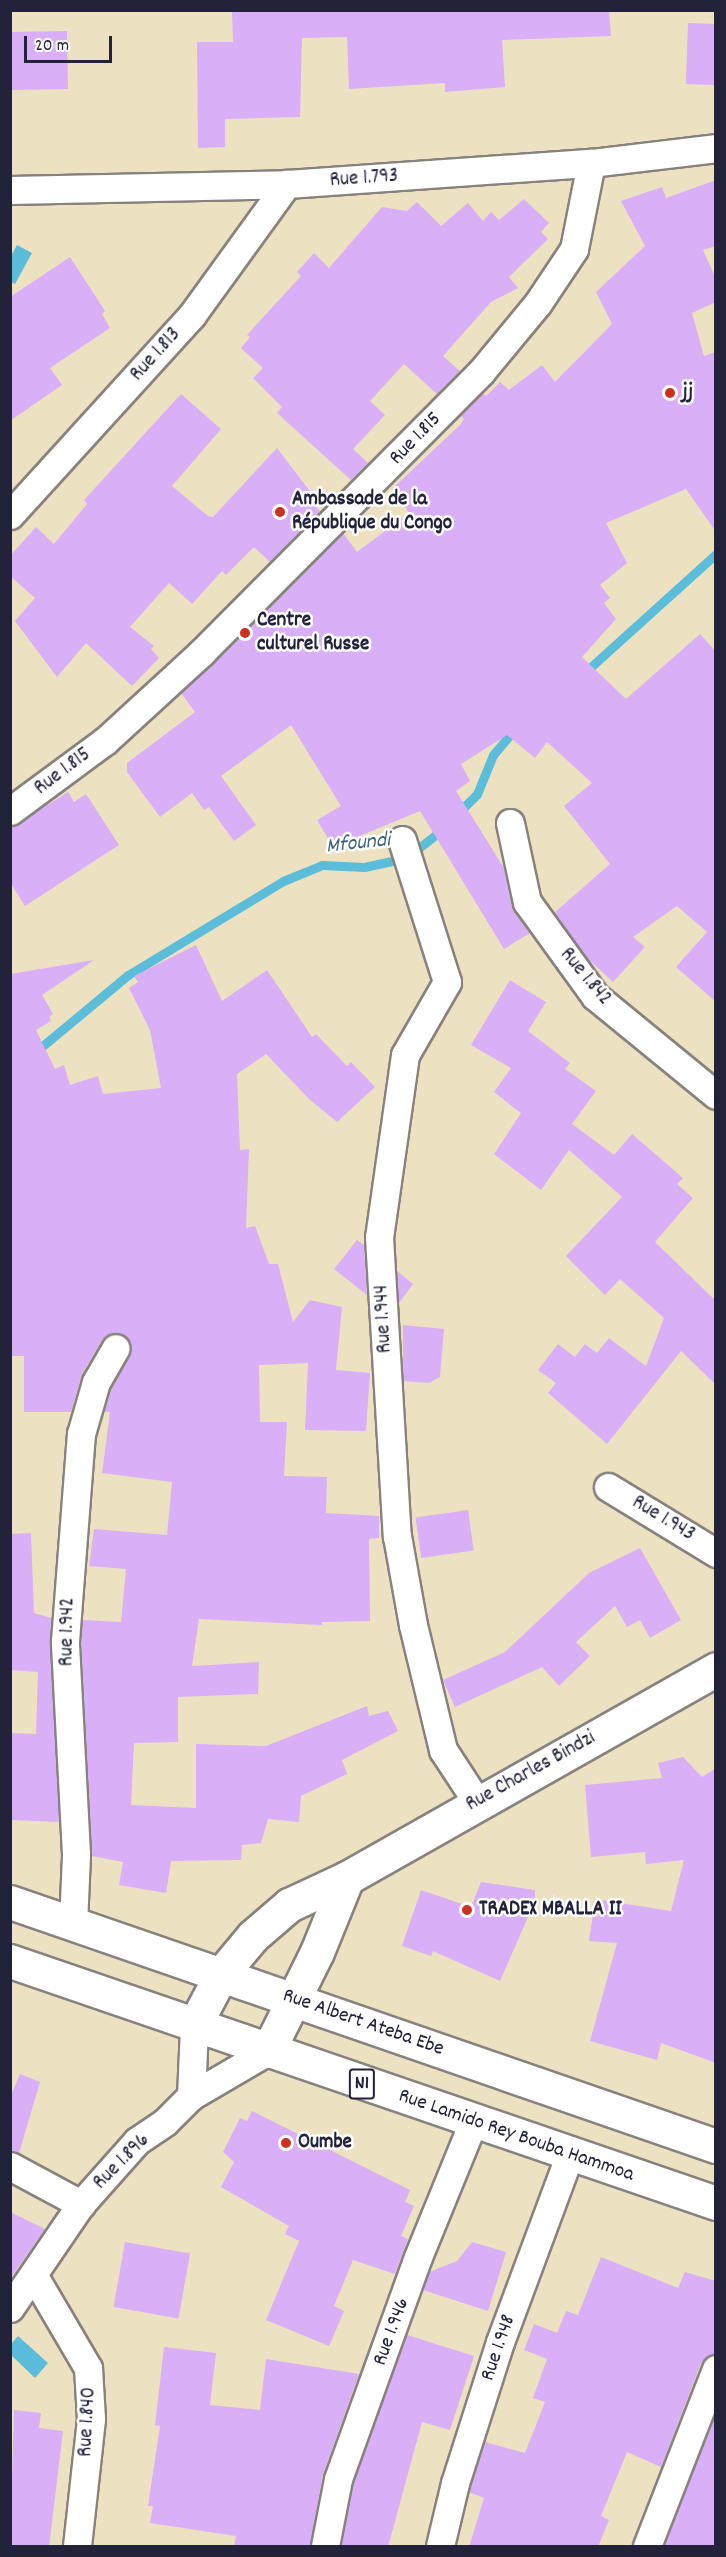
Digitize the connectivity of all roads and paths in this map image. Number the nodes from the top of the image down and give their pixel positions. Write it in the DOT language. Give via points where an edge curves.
graph roads {
  1 [pos="716,148"];
  2 [pos="591,163"];
  3 [pos="287,184"];
  4 [pos="10,190"];
  5 [pos="10,515"];
  6 [pos="10,811"];
  7 [pos="510,823"];
  8 [pos="402,840"];
  9 [pos="716,1095"];
  10 [pos="116,1348"];
  11 [pos="609,1487"];
  12 [pos="716,1553"];
  13 [pos="716,1669"];
  14 [pos="477,1802"];
  15 [pos="347,1878"];
  16 [pos="10,1902"];
  17 [pos="73,1924"];
  18 [pos="10,1961"];
  19 [pos="222,1973"];
  20 [pos="294,1998"];
  21 [pos="194,2026"];
  22 [pos="268,2051"];
  23 [pos="191,2096"];
  24 [pos="473,2122"];
  25 [pos="716,2146"];
  26 [pos="570,2154"];
  27 [pos="10,2166"];
  28 [pos="716,2203"];
  29 [pos="81,2204"];
  30 [pos="34,2276"];
  31 [pos="10,2308"];
  32 [pos="716,2369"];
  33 [pos="77,2547"];
  34 [pos="325,2547"];
  35 [pos="440,2547"];
  36 [pos="646,2547"];
  1 -- 2 [label="street, Rue 1.793"];
  2 -- 3 [label="street, Rue 1.793"];
  2 -- 6 [label="street, Rue 1.815" via="574,249 538,303 481,372 202,652 105,741"];
  3 -- 4 [label="street, Rue 1.793"];
  3 -- 5 [label="street, Rue 1.813" via="192,315"];
  7 -- 9 [label="street, Rue 1.842" via="527,902 595,996"];
  8 -- 14 [label="street, Rue 1.944" via="447,982 405,1055 379,1237 397,1536 413,1625 443,1750"];
  10 -- 17 [label="street, Rue 1.942" via="96,1382 81,1434 65,1641 76,1854"];
  11 -- 12 [label="street, Rue 1.943"];
  13 -- 14 [label="main road, Rue Charles Bindzi"];
  14 -- 15 [label="main road, Rue Charles Bindzi"];
  15 -- 19 [label="main road, Rue Charles Bindzi" via="289,1905 253,1936"];
  15 -- 20 [label="main road"];
  16 -- 17 [label="main road, Rue Albert Ateba Ebe"];
  17 -- 19 [label="main road, Rue Albert Ateba Ebe"];
  18 -- 21 [label="main road, Rue Lamido Rey Bouba Hammoa / N1"];
  19 -- 20 [label="main road, Rue Albert Ateba Ebe"];
  19 -- 21 [label="main road, Rue Charles Bindzi"];
  20 -- 22 [label="main road"];
  20 -- 25 [label="main road, Rue Albert Ateba Ebe"];
  21 -- 22 [label="main road, Rue Lamido Rey Bouba Hammoa / N1"];
  21 -- 23 [label="street, Rue Charles Bindzi"];
  22 -- 23 [label="street, Rue 1.896"];
  22 -- 24 [label="main road, Rue Lamido Rey Bouba Hammoa / N1"];
  23 -- 29 [label="street, Rue 1.896" via="165,2122 137,2141"];
  24 -- 26 [label="main road, Rue Lamido Rey Bouba Hammoa / N1"];
  24 -- 34 [label="street, Rue 1.946" via="418,2257 338,2479"];
  26 -- 28 [label="main road, Rue Lamido Rey Bouba Hammoa / N1"];
  26 -- 35 [label="street, Rue 1.948" via="500,2342 455,2483"];
  27 -- 29 [label="street"];
  29 -- 30 [label="street, Rue 1.896"];
  30 -- 31 [label="street, Rue 1.896"];
  30 -- 33 [label="street, Rue 1.840" via="88,2367 91,2419"];
  32 -- 36 [label="street" via="647,2536"];
}
